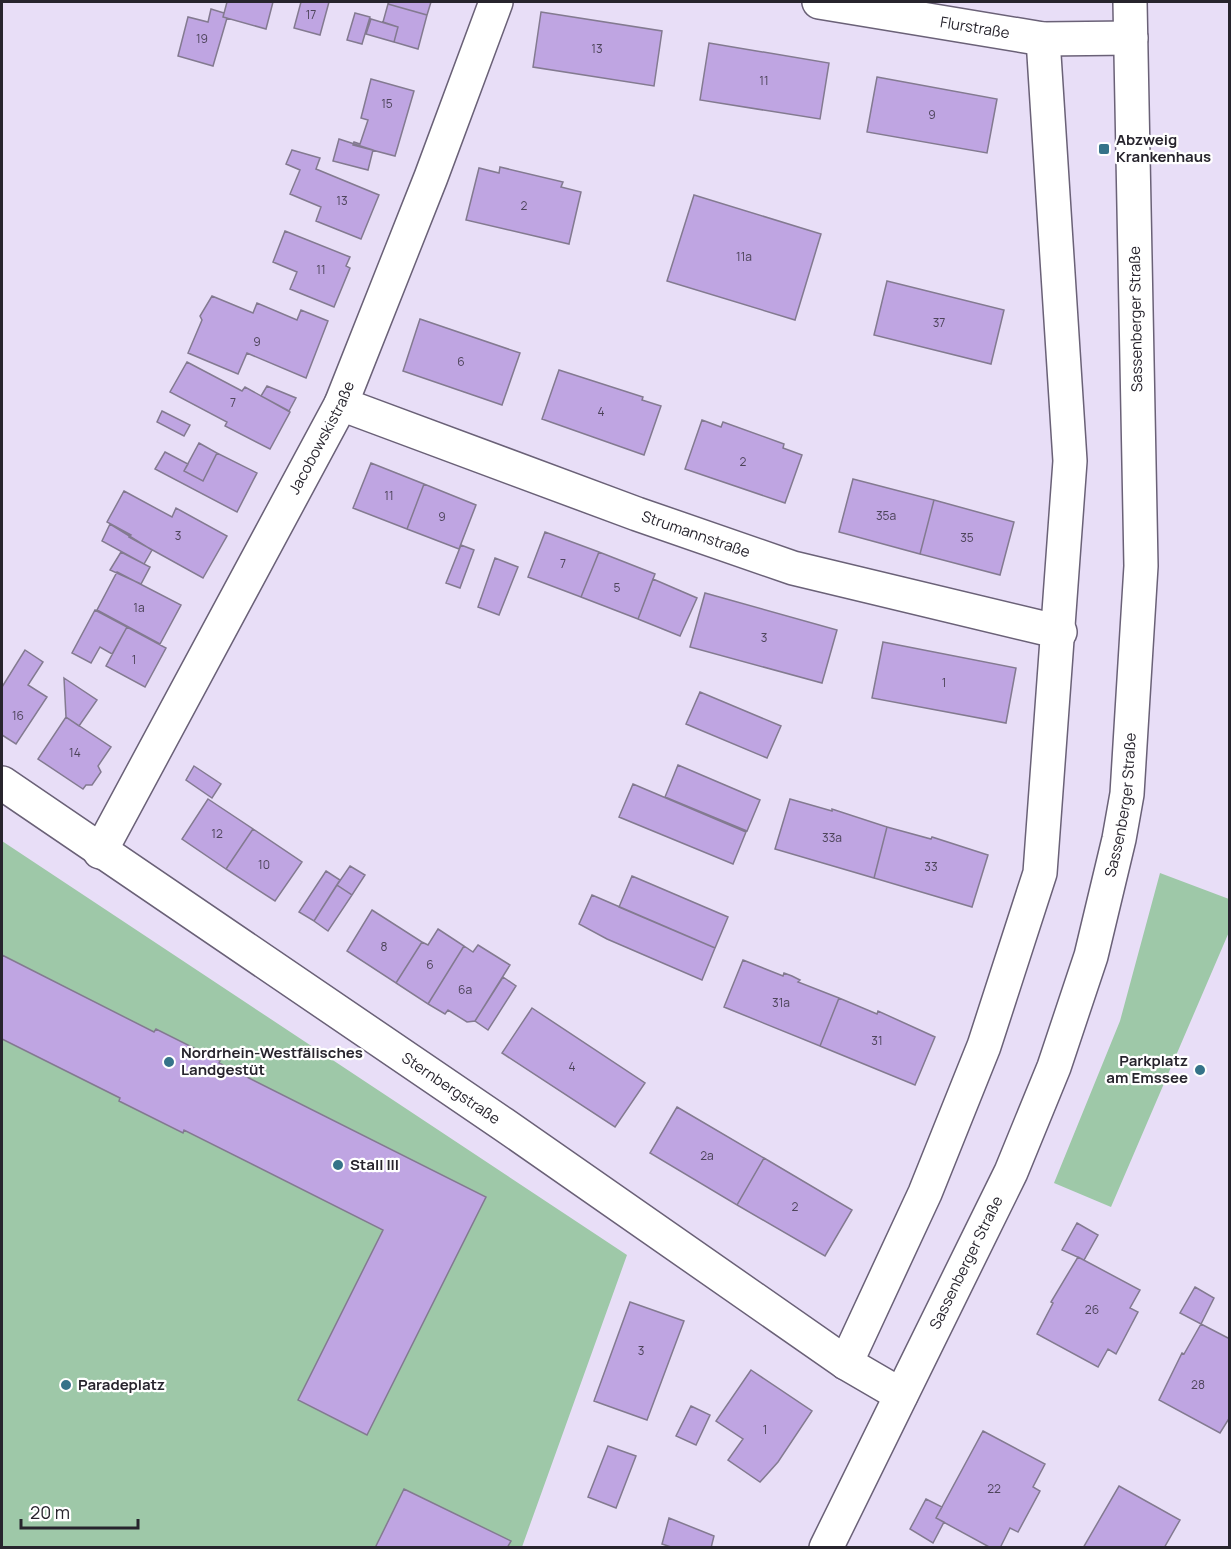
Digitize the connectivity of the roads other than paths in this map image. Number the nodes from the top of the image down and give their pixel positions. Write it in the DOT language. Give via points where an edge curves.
graph roads {
  1 [pos="496,2"];
  2 [pos="819,2"];
  3 [pos="1130,2"];
  4 [pos="1131,38"];
  5 [pos="1043,39"];
  6 [pos="341,404"];
  7 [pos="1060,632"];
  8 [pos="2,783"];
  9 [pos="100,852"];
  10 [pos="846,1363"];
  11 [pos="901,1395"];
  12 [pos="826,1548"];
  1 -- 6 [label="street, Jacobowskistraße"];
  2 -- 5 [label="street, Flurstraße"];
  3 -- 4 [label="street, Sassenberger Straße"];
  4 -- 5 [label="street, Flurstraße"];
  4 -- 11 [label="street, Sassenberger Straße" via="1141,566 1127,794 1091,956 1054,1067 1011,1172"];
  5 -- 7 [label="street" via="1071,461"];
  6 -- 7 [label="street, Strumannstraße" via="793,568"];
  6 -- 9 [label="street, Jacobowskistraße"];
  7 -- 10 [label="street" via="1040,873 987,1038 925,1193"];
  8 -- 9 [label="street, Sternbergstraße"];
  9 -- 10 [label="street, Sternbergstraße" via="503,1124"];
  10 -- 11 [label="street, Sternbergstraße"];
  11 -- 12 [label="street, Sassenberger Straße"];
}
